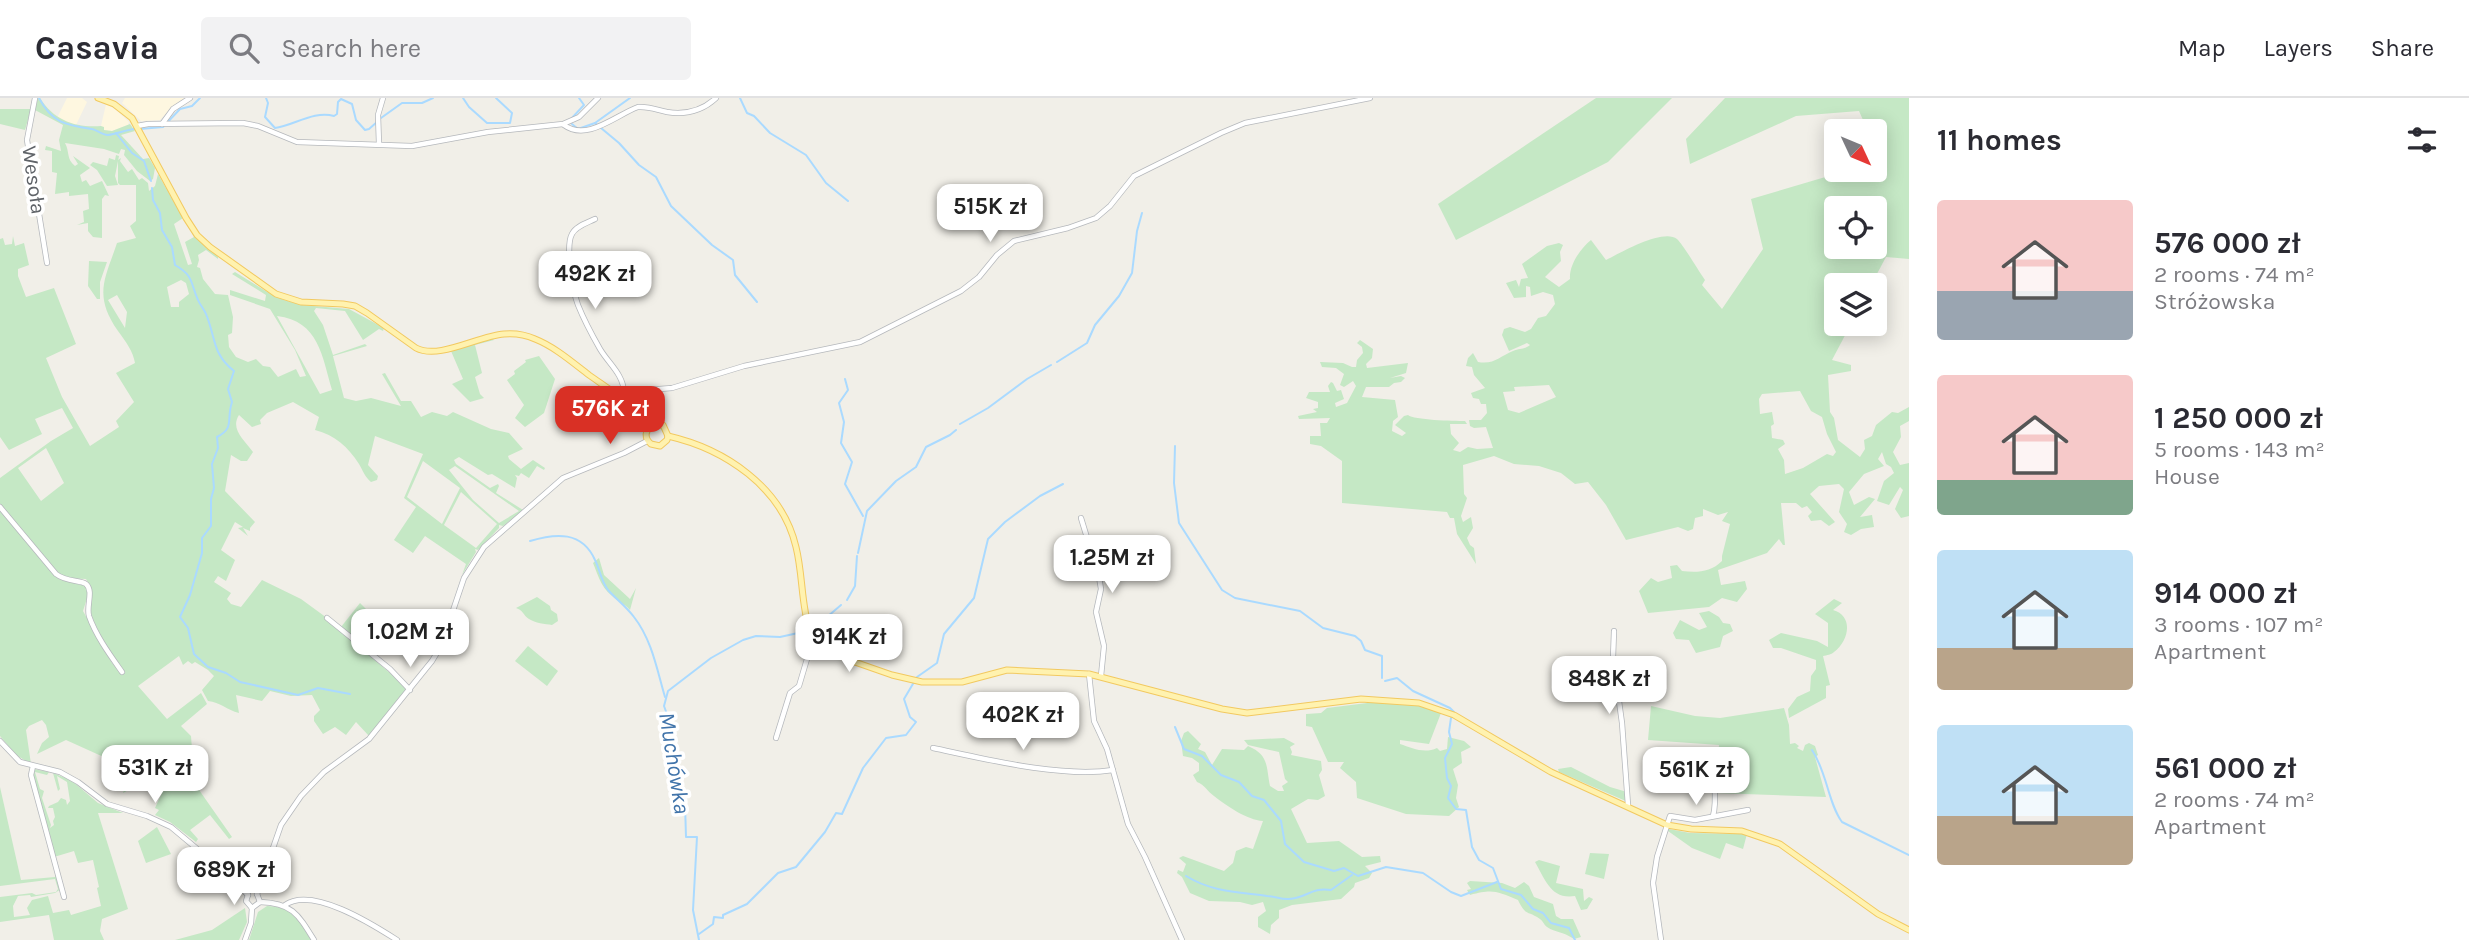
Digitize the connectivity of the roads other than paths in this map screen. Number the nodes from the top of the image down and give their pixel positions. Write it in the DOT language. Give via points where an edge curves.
graph roads {
  1 [pos="98,98"];
  2 [pos="191,98"];
  3 [pos="383,98"];
  4 [pos="598,98"];
  5 [pos="716,98"];
  6 [pos="1370,98"];
  7 [pos="35,99"];
  8 [pos="165,124"];
  9 [pos="563,124"];
  10 [pos="138,129"];
  11 [pos="379,144"];
  12 [pos="595,219"];
  13 [pos="47,263"];
  14 [pos="624,392"];
  15 [pos="618,396"];
  16 [pos="651,425"];
  17 [pos="668,436"];
  18 [pos="648,441"];
  19 [pos="0,508"];
  20 [pos="1081,517"];
  21 [pos="327,618"];
  22 [pos="1615,631"];
  23 [pos="816,641"];
  24 [pos="122,672"];
  25 [pos="1089,674"];
  26 [pos="1101,676"];
  27 [pos="1561,683"];
  28 [pos="410,690"];
  29 [pos="1619,699"];
  30 [pos="776,738"];
  31 [pos="0,741"];
  32 [pos="933,748"];
  33 [pos="33,766"];
  34 [pos="1689,768"];
  35 [pos="1112,770"];
  36 [pos="1628,806"];
  37 [pos="1748,810"];
  38 [pos="1713,816"];
  39 [pos="1667,825"];
  40 [pos="257,894"];
  41 [pos="248,895"];
  42 [pos="64,897"];
  43 [pos="260,902"];
  44 [pos="285,905"];
  45 [pos="253,908"];
  46 [pos="1909,930"];
  47 [pos="244,940"];
  48 [pos="314,940"];
  49 [pos="397,940"];
  50 [pos="1182,940"];
  51 [pos="1661,940"];
  1 -- 10 [label="main road" via="124,110"];
  2 -- 8 [label="street" via="173,109"];
  3 -- 11 [label="street" via="378,115"];
  4 -- 9 [label="street"];
  5 -- 9 [label="street" via="691,112 646,106 576,132"];
  6 -- 14 [label="street" via="1245,123 1221,133 1134,176 1096,218 1014,241 961,292 860,342 744,366 672,388"];
  7 -- 13 [label="street, Wesoła" via="27,140"];
  8 -- 10 [label="street"];
  8 -- 11 [label="street" via="243,123 297,142"];
  9 -- 11 [label="street" via="412,146"];
  10 -- 15 [label="main road" via="197,235 235,268 276,294 301,302 355,306 424,352 502,334 524,335 549,346"];
  12 -- 14 [label="street" via="570,237 574,291 600,349 622,377"];
  14 -- 15 [label="street"];
  15 -- 16 [label="main road"];
  16 -- 17 [label="main road" via="663,425"];
  16 -- 18 [label="main road" via="646,432"];
  17 -- 18 [label="main road" via="660,446"];
  17 -- 23 [label="main road" via="731,461 770,496 793,535 809,630"];
  18 -- 28 [label="street" via="563,478 488,543 464,578 440,646"];
  19 -- 24 [label="street" via="56,574 87,585 89,615"];
  20 -- 26 [label="street" via="1101,589 1096,612 1103,642"];
  21 -- 28 [label="street"];
  22 -- 29 [label="street" via="1613,658"];
  23 -- 25 [label="main road" via="871,669 914,680 962,682 1007,670"];
  23 -- 30 [label="street" via="799,686 790,693"];
  25 -- 26 [label="main road"];
  25 -- 35 [label="street" via="1094,721"];
  26 -- 36 [label="main road" via="1240,712 1361,699 1419,703 1456,716 1551,772"];
  27 -- 29 [label="street"];
  28 -- 40 [label="street" via="369,739 324,772 301,796 281,825"];
  29 -- 36 [label="street"];
  31 -- 33 [label="street" via="16,758"];
  32 -- 35 [label="street" via="1052,769"];
  33 -- 41 [label="street" via="60,772 107,804 171,827"];
  33 -- 42 [label="street" via="31,775"];
  34 -- 38 [label="street" via="1714,771"];
  35 -- 50 [label="street" via="1128,824"];
  36 -- 39 [label="main road"];
  37 -- 38 [label="street"];
  38 -- 39 [label="street" via="1695,820 1670,816"];
  39 -- 46 [label="main road" via="1742,831 1767,838"];
  39 -- 51 [label="street" via="1653,883"];
  40 -- 41 [label="street"];
  40 -- 43 [label="street"];
  41 -- 45 [label="street" via="246,901"];
  43 -- 44 [label="street"];
  43 -- 45 [label="street"];
  44 -- 48 [label="street"];
  44 -- 49 [label="street" via="311,899 358,917"];
  45 -- 47 [label="street"];
}
